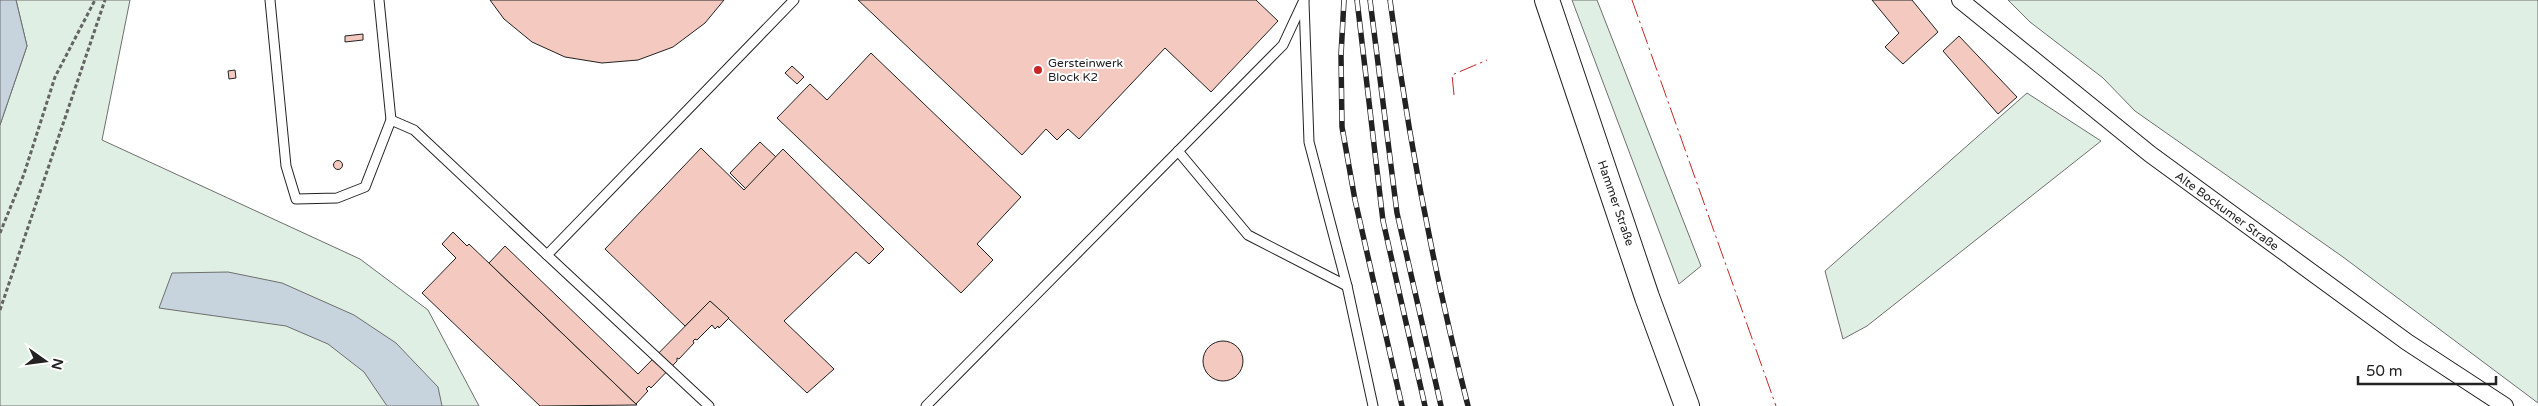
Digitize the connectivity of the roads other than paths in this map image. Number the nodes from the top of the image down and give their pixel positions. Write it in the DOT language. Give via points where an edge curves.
graph roads {
  1 [pos="270,0"];
  2 [pos="379,0"];
  3 [pos="794,0"];
  4 [pos="1304,0"];
  5 [pos="1547,0"];
  6 [pos="1960,0"];
  7 [pos="391,120"];
  8 [pos="1178,152"];
  9 [pos="547,254"];
  10 [pos="1346,286"];
  11 [pos="709,406"];
  12 [pos="926,406"];
  13 [pos="1373,406"];
  14 [pos="1687,406"];
  15 [pos="2505,406"];
  1 -- 7 [label="lane" via="286,166 296,199 337,198 365,188"];
  2 -- 7 [label="lane"];
  3 -- 9 [label="lane"];
  4 -- 8 [label="lane" via="1283,45"];
  4 -- 10 [label="lane" via="1309,142"];
  5 -- 14 [label="main road, Hammer Straße"];
  6 -- 15 [label="street, Alte Bockumer Straße" via="2150,154 2407,342"];
  7 -- 9 [label="lane" via="414,130"];
  8 -- 10 [label="lane" via="1248,235"];
  8 -- 12 [label="lane"];
  9 -- 11 [label="lane"];
  10 -- 13 [label="lane"];
}
